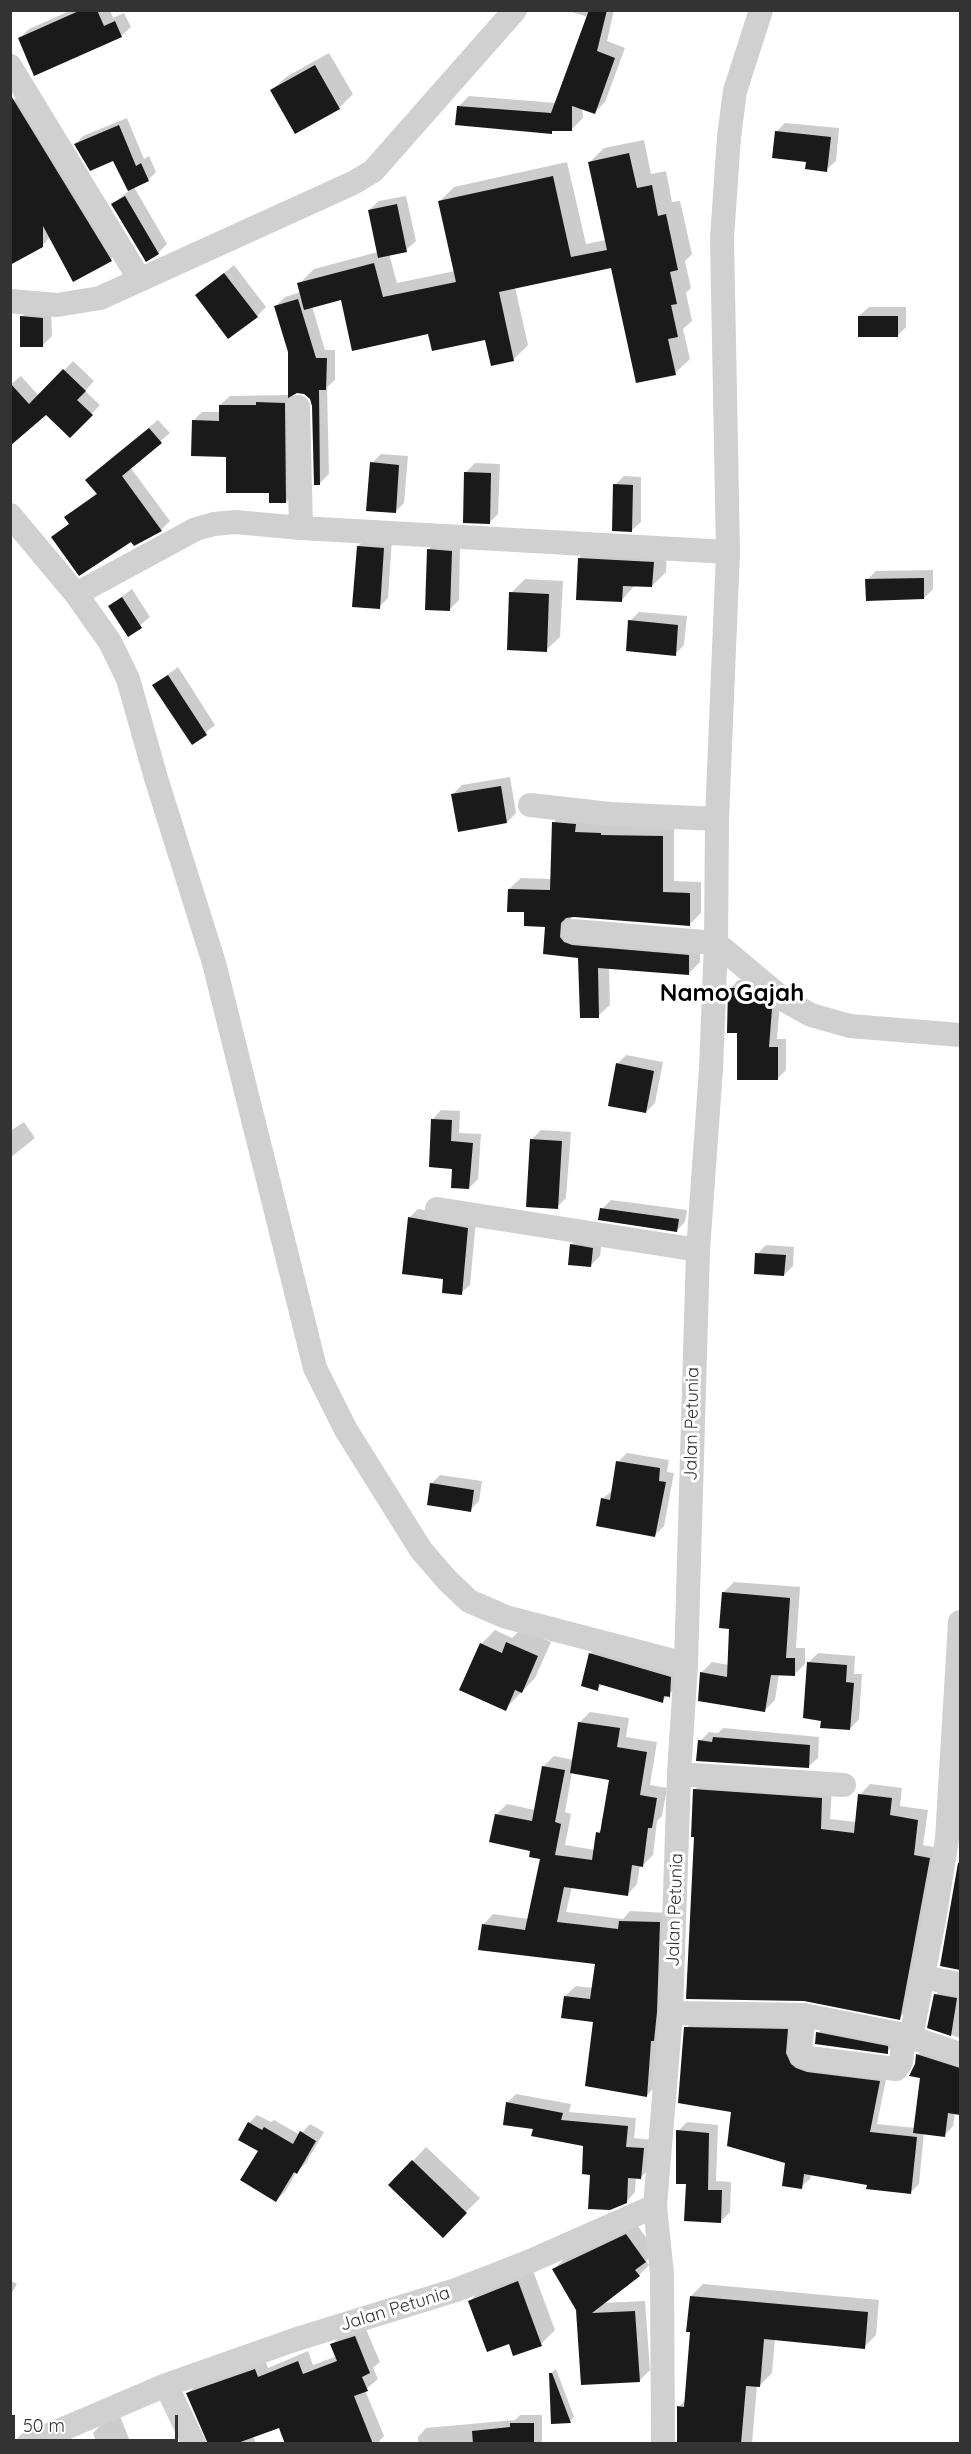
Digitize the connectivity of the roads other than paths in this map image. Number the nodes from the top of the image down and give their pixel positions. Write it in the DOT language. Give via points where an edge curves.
graph roads {
  1 [pos="515,10"];
  2 [pos="761,10"];
  3 [pos="10,66"];
  4 [pos="140,280"];
  5 [pos="10,301"];
  6 [pos="298,407"];
  7 [pos="10,515"];
  8 [pos="301,528"];
  9 [pos="728,552"];
  10 [pos="76,594"];
  11 [pos="530,805"];
  12 [pos="717,819"];
  13 [pos="573,931"];
  14 [pos="716,943"];
  15 [pos="960,1035"];
  16 [pos="437,1209"];
  17 [pos="698,1250"];
  18 [pos="960,1622"];
  19 [pos="686,1664"];
  20 [pos="679,1774"];
  21 [pos="844,1785"];
  22 [pos="921,1977"];
  23 [pos="960,1984"];
  24 [pos="671,2013"];
  25 [pos="804,2015"];
  26 [pos="907,2036"];
  27 [pos="960,2054"];
  28 [pos="655,2206"];
  29 [pos="166,2385"];
  30 [pos="27,2444"];
  31 [pos="194,2444"];
  32 [pos="663,2444"];
  1 -- 4 [label="street" via="373,171"];
  2 -- 9 [label="street, Jalan Petunia" via="735,91 722,238"];
  3 -- 4 [label="street"];
  4 -- 5 [label="street" via="100,298 57,305"];
  6 -- 8 [label="street"];
  7 -- 10 [label="street"];
  8 -- 9 [label="street"];
  8 -- 10 [label="street" via="235,522 196,529"];
  9 -- 12 [label="street, Jalan Petunia"];
  10 -- 19 [label="street" via="110,642 128,679 214,963 315,1368 346,1430 421,1550 469,1601 506,1617"];
  11 -- 12 [label="street" via="610,814"];
  12 -- 14 [label="street, Jalan Petunia"];
  13 -- 14 [label="street"];
  14 -- 15 [label="street" via="784,1000 811,1015 850,1026"];
  14 -- 17 [label="street, Jalan Petunia"];
  16 -- 17 [label="street"];
  17 -- 19 [label="street, Jalan Petunia"];
  18 -- 22 [label="street" via="947,1839"];
  19 -- 20 [label="street, Jalan Petunia"];
  20 -- 21 [label="street"];
  20 -- 24 [label="street, Jalan Petunia"];
  22 -- 23 [label="street"];
  22 -- 26 [label="street"];
  24 -- 25 [label="street"];
  24 -- 28 [label="street, Jalan Petunia"];
  25 -- 26 [label="street"];
  25 -- 26 [label="street" via="800,2049 809,2058 896,2069"];
  26 -- 27 [label="street"];
  28 -- 29 [label="street, Jalan Petunia" via="456,2290"];
  28 -- 32 [label="street" via="662,2274"];
  29 -- 30 [label="street, Jalan Petunia"];
  29 -- 31 [label="street"];
}
